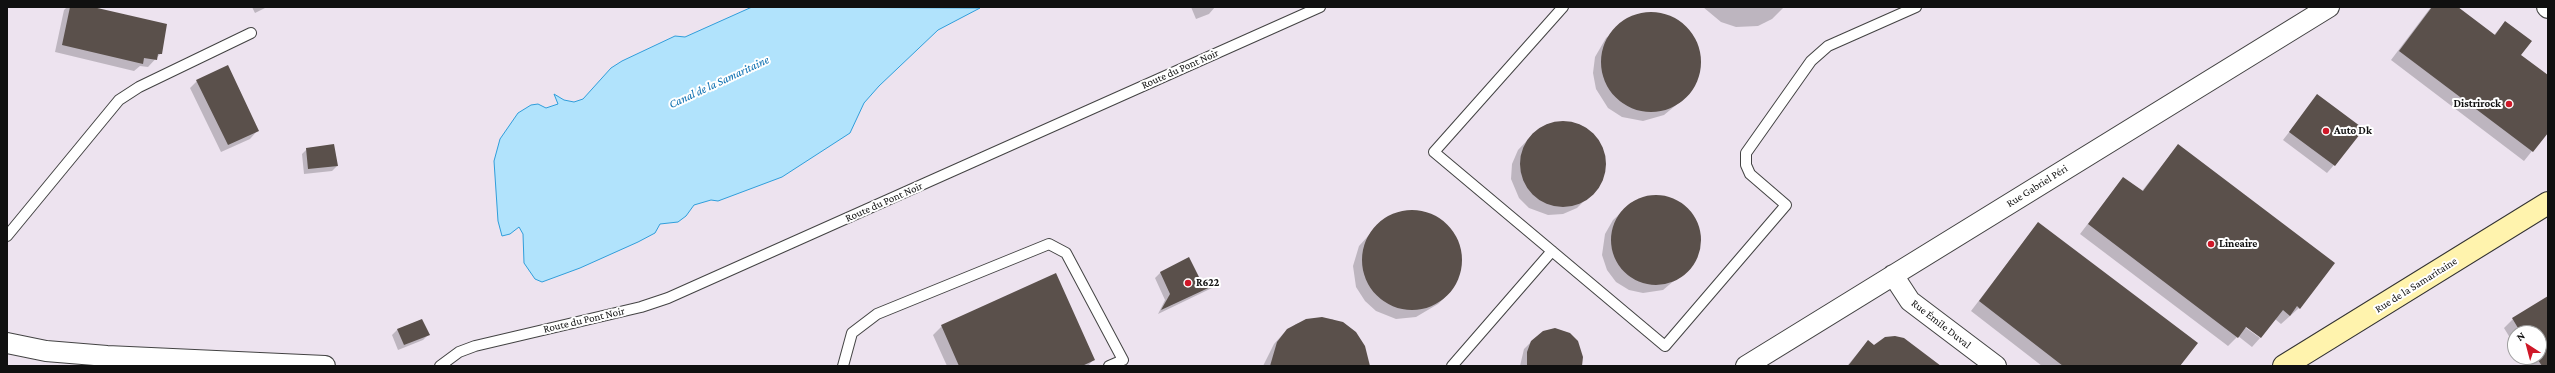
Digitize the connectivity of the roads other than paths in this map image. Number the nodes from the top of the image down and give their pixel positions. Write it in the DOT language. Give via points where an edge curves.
graph roads {
  1 [pos="1320,7"];
  2 [pos="1563,7"];
  3 [pos="1916,7"];
  4 [pos="2329,7"];
  5 [pos="251,33"];
  6 [pos="2548,203"];
  7 [pos="7,236"];
  8 [pos="1552,251"];
  9 [pos="1893,275"];
  10 [pos="7,343"];
  11 [pos="106,361"];
  12 [pos="325,366"];
  13 [pos="440,366"];
  14 [pos="843,366"];
  15 [pos="1109,366"];
  16 [pos="1452,366"];
  17 [pos="1746,366"];
  18 [pos="1996,366"];
  19 [pos="2284,366"];
  1 -- 13 [label="lane, Route du Pont Noir" via="668,298 641,307 474,346 459,352"];
  2 -- 8 [label="lane" via="1434,152"];
  3 -- 8 [label="lane" via="1828,46 1812,61 1746,153 1746,165 1750,174 1786,205 1665,346"];
  4 -- 9 [label="street, Rue Gabriel Péri"];
  5 -- 7 [label="lane" via="139,86 119,100"];
  6 -- 19 [label="street, Rue de la Samaritaine"];
  8 -- 16 [label="lane"];
  9 -- 17 [label="street, Rue Gabriel Péri"];
  9 -- 18 [label="street, Rue Émile Duval" via="1910,301"];
  10 -- 11 [label="street"];
  11 -- 12 [label="street"];
  14 -- 15 [label="lane" via="852,333 877,314 1049,244 1066,253 1123,360"];
}
